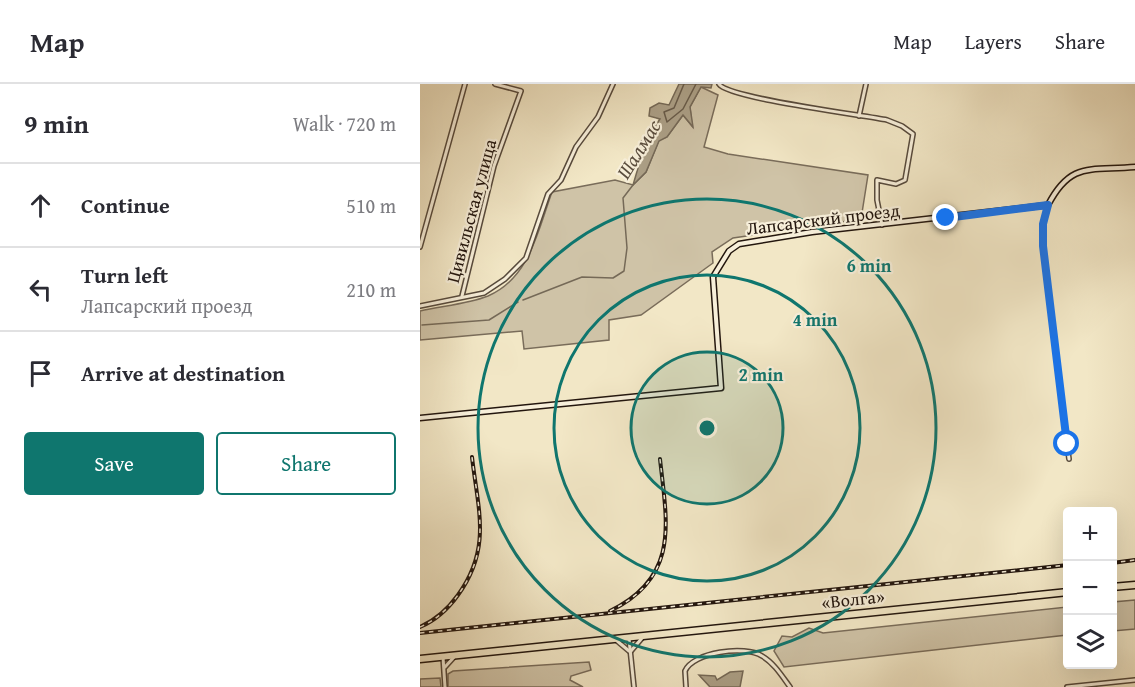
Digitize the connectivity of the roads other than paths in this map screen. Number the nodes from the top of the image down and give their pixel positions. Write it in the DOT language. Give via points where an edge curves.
graph roads {
  1 [pos="465,84"];
  2 [pos="495,84"];
  3 [pos="613,84"];
  4 [pos="720,84"];
  5 [pos="866,84"];
  6 [pos="859,116"];
  7 [pos="1135,167"];
  8 [pos="1048,205"];
  9 [pos="882,225"];
  10 [pos="420,248"];
  11 [pos="462,296"];
  12 [pos="420,306"];
  13 [pos="420,418"];
  14 [pos="1069,459"];
  15 [pos="1135,585"];
  16 [pos="1117,587"];
  17 [pos="1063,593"];
  18 [pos="642,638"];
  19 [pos="629,639"];
  20 [pos="616,640"];
  21 [pos="630,652"];
  22 [pos="455,656"];
  23 [pos="443,657"];
  24 [pos="432,658"];
  25 [pos="420,659"];
  26 [pos="444,668"];
  27 [pos="1135,680"];
  28 [pos="445,687"];
  29 [pos="634,687"];
  30 [pos="686,687"];
  31 [pos="790,687"];
  32 [pos="1067,687"];
  1 -- 10 [label="street"];
  2 -- 11 [label="street, Цивильская улица" via="521,91 496,158"];
  3 -- 11 [label="street" via="561,180 548,194 526,258 506,279 484,293"];
  4 -- 6 [label="street" via="728,91 765,100"];
  5 -- 6 [label="street"];
  6 -- 9 [label="street" via="897,123 913,134 905,180 897,184 878,180"];
  7 -- 8 [label="street" via="1072,174 1060,183"];
  8 -- 9 [label="street, Лапсарский проезд"];
  8 -- 14 [label="street" via="1043,246"];
  9 -- 13 [label="street, Лапсарский проезд" via="751,240 729,251 716,270 712,288 721,388"];
  11 -- 12 [label="street"];
  15 -- 16 [label="highway"];
  17 -- 18 [label="highway, «Волга»"];
  18 -- 19 [label="highway, «Волга»"];
  18 -- 21 [label="street"];
  19 -- 20 [label="highway, «Волга»"];
  19 -- 21 [label="street"];
  20 -- 21 [label="street"];
  20 -- 22 [label="highway, «Волга»"];
  21 -- 29 [label="street"];
  22 -- 23 [label="highway, «Волга»"];
  22 -- 26 [label="street"];
  23 -- 24 [label="highway, «Волга»"];
  23 -- 26 [label="street"];
  24 -- 25 [label="highway, «Волга»"];
  24 -- 26 [label="street"];
  26 -- 28 [label="street"];
  27 -- 32 [label="street"];
  30 -- 31 [label="street" via="685,671 695,659 707,654 748,652 761,655"];
}
